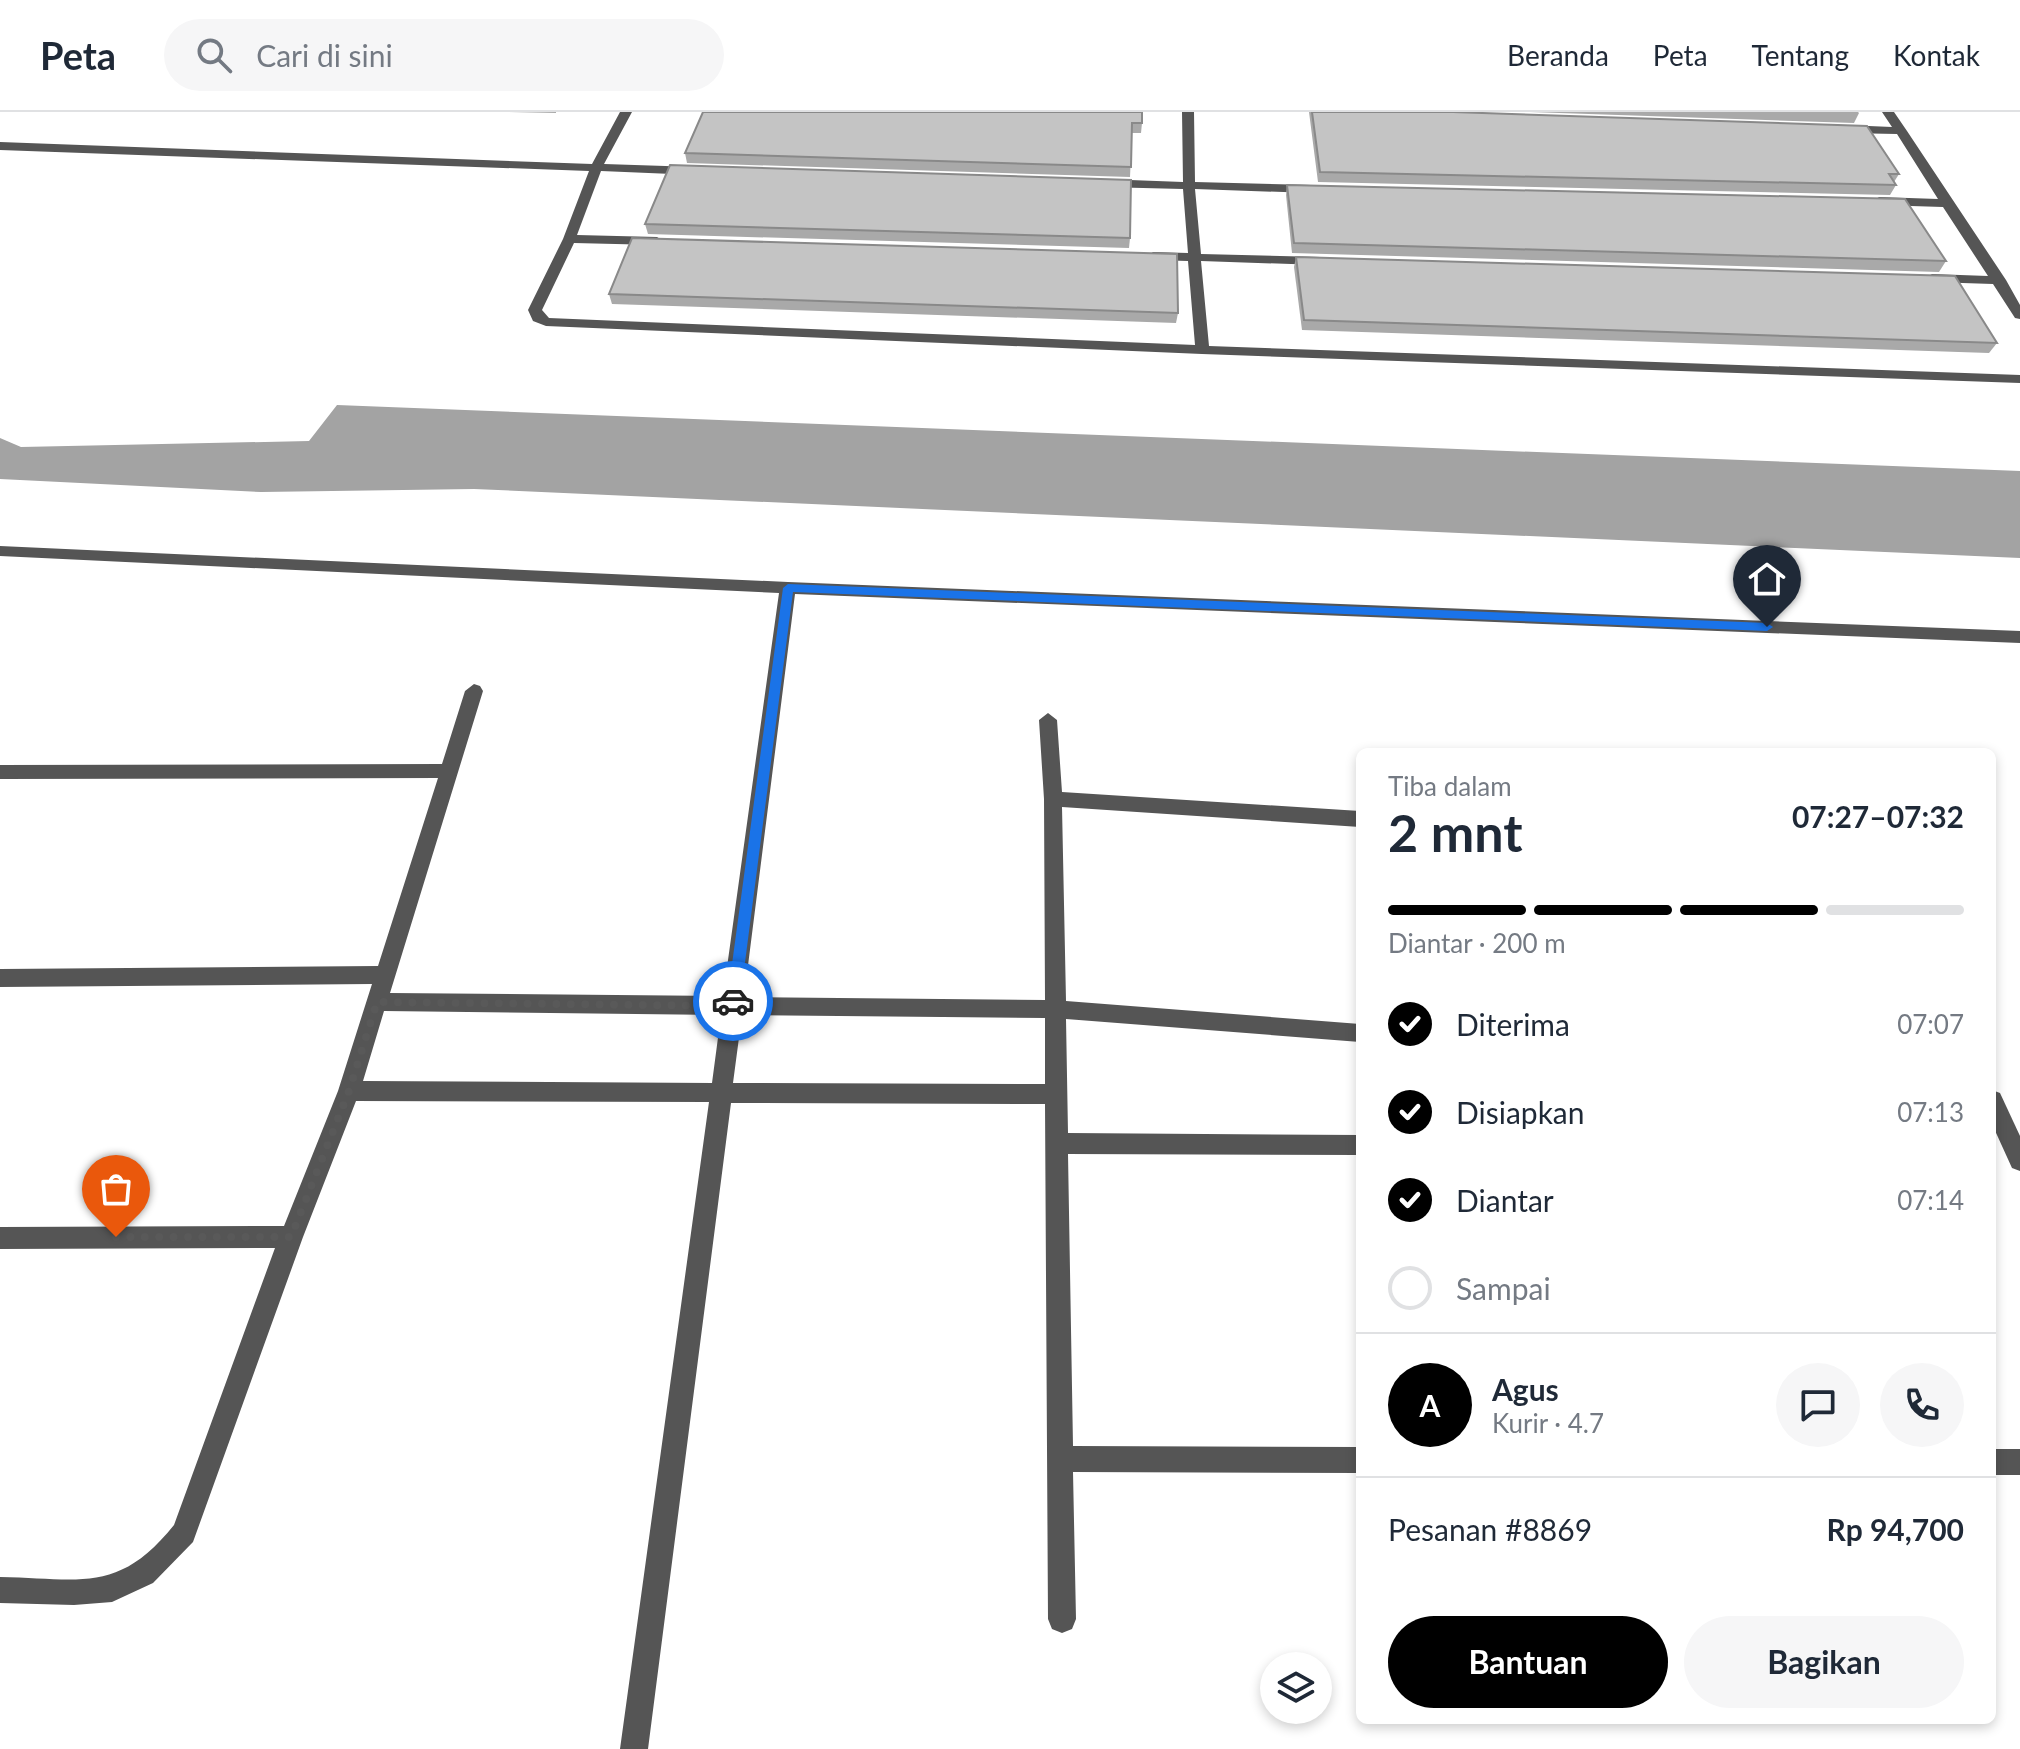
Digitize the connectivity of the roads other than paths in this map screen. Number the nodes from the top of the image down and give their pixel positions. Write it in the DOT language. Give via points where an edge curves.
graph roads {
  1 [pos="626,112"];
  2 [pos="1188,112"];
  3 [pos="1888,112"];
  4 [pos="1838,129"];
  5 [pos="1901,131"];
  6 [pos="0,146"];
  7 [pos="596,168"];
  8 [pos="717,172"];
  9 [pos="1091,183"];
  10 [pos="1189,186"];
  11 [pos="1320,189"];
  12 [pos="1869,201"];
  13 [pos="1948,203"];
  14 [pos="569,239"];
  15 [pos="678,242"];
  16 [pos="1133,255"];
  17 [pos="1195,257"];
  18 [pos="1337,261"];
  19 [pos="1920,278"];
  20 [pos="1999,280"];
  21 [pos="2020,315"];
  22 [pos="1202,350"];
  23 [pos="2020,379"];
  24 [pos="0,551"];
  25 [pos="788,588"];
  26 [pos="2020,637"];
  27 [pos="474,691"];
  28 [pos="1048,720"];
  29 [pos="448,771"];
  30 [pos="0,772"];
  31 [pos="1053,799"];
  32 [pos="1356,819"];
  33 [pos="385,975"];
  34 [pos="0,978"];
  35 [pos="377,1002"];
  36 [pos="733,1006"];
  37 [pos="1055,1009"];
  38 [pos="1356,1033"];
  39 [pos="349,1091"];
  40 [pos="721,1093"];
  41 [pos="1055,1094"];
  42 [pos="1996,1112"];
  43 [pos="1056,1143"];
  44 [pos="1356,1145"];
  45 [pos="2009,1152"];
  46 [pos="291,1237"];
  47 [pos="0,1238"];
  48 [pos="1060,1459"];
  49 [pos="1356,1460"];
  50 [pos="1996,1462"];
  51 [pos="2020,1462"];
  52 [pos="0,1590"];
  53 [pos="1062,1619"];
  54 [pos="634,1749"];
  1 -- 7 [label="street"];
  2 -- 10 [label="street"];
  3 -- 5 [label="street"];
  4 -- 5 [label="street"];
  5 -- 13 [label="street"];
  6 -- 7 [label="street"];
  7 -- 8 [label="street"];
  7 -- 14 [label="street"];
  9 -- 10 [label="street"];
  10 -- 11 [label="street"];
  10 -- 17 [label="street"];
  12 -- 13 [label="street"];
  13 -- 20 [label="street"];
  14 -- 15 [label="street"];
  14 -- 22 [label="street" via="535,310 546,322"];
  16 -- 17 [label="street"];
  17 -- 18 [label="street"];
  17 -- 22 [label="street"];
  19 -- 20 [label="street"];
  20 -- 21 [label="street"];
  22 -- 23 [label="street"];
  24 -- 25 [label="street"];
  25 -- 26 [label="street"];
  25 -- 36 [label="street"];
  27 -- 29 [label="street"];
  28 -- 31 [label="street"];
  29 -- 30 [label="street"];
  29 -- 33 [label="street"];
  31 -- 32 [label="street"];
  31 -- 37 [label="street"];
  33 -- 34 [label="street"];
  33 -- 35 [label="street"];
  35 -- 36 [label="street"];
  35 -- 39 [label="street"];
  36 -- 37 [label="street"];
  36 -- 40 [label="street"];
  37 -- 38 [label="street"];
  37 -- 41 [label="street"];
  39 -- 40 [label="street"];
  39 -- 46 [label="street"];
  40 -- 41 [label="street"];
  40 -- 54 [label="street"];
  41 -- 43 [label="street"];
  42 -- 45 [label="street"];
  43 -- 44 [label="street"];
  43 -- 48 [label="street"];
  46 -- 47 [label="street"];
  46 -- 52 [label="street" via="184,1533 169,1554 110,1590"];
  48 -- 49 [label="street"];
  48 -- 53 [label="street"];
  50 -- 51 [label="street"];
}
